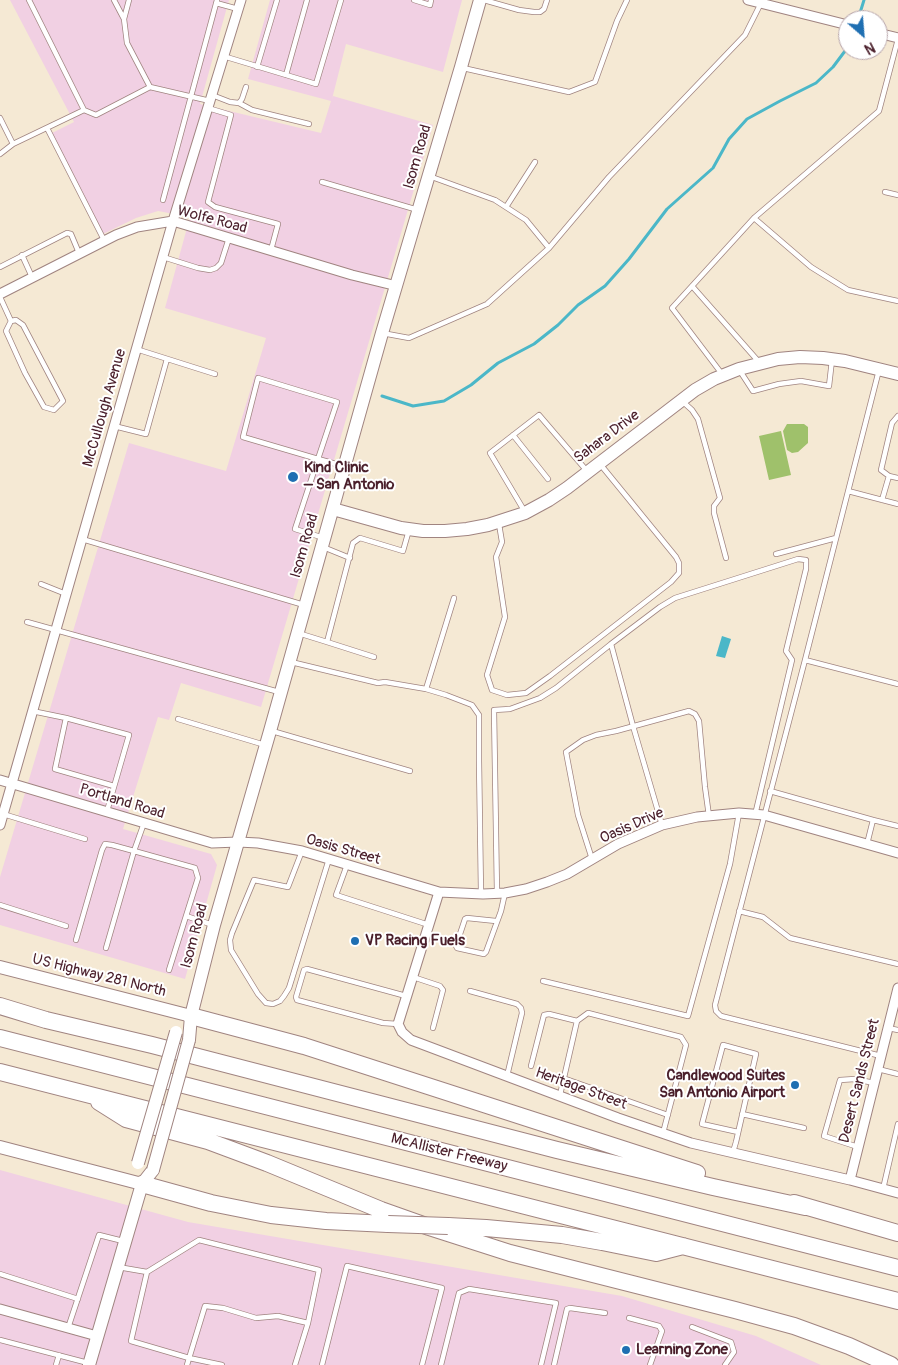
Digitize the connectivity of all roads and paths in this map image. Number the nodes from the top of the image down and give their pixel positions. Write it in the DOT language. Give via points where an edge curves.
graph roads {
  1 [pos="29,0"];
  2 [pos="114,0"];
  3 [pos="129,0"];
  4 [pos="277,0"];
  5 [pos="307,0"];
  6 [pos="341,0"];
  7 [pos="414,0"];
  8 [pos="431,0"];
  9 [pos="480,0"];
  10 [pos="484,0"];
  11 [pos="547,0"];
  12 [pos="627,0"];
  13 [pos="748,0"];
  14 [pos="217,2"];
  15 [pos="761,3"];
  16 [pos="239,5"];
  17 [pos="124,19"];
  18 [pos="838,22"];
  19 [pos="898,38"];
  20 [pos="224,56"];
  21 [pos="258,66"];
  22 [pos="461,67"];
  23 [pos="286,75"];
  24 [pos="150,87"];
  25 [pos="246,87"];
  26 [pos="191,97"];
  27 [pos="210,102"];
  28 [pos="239,103"];
  29 [pos="84,110"];
  30 [pos="0,118"];
  31 [pos="309,124"];
  32 [pos="47,128"];
  33 [pos="14,144"];
  34 [pos="0,154"];
  35 [pos="535,162"];
  36 [pos="429,176"];
  37 [pos="322,182"];
  38 [pos="885,192"];
  39 [pos="898,195"];
  40 [pos="164,200"];
  41 [pos="506,207"];
  42 [pos="420,210"];
  43 [pos="754,218"];
  44 [pos="173,221"];
  45 [pos="229,238"];
  46 [pos="104,240"];
  47 [pos="550,248"];
  48 [pos="271,251"];
  49 [pos="79,253"];
  50 [pos="22,255"];
  51 [pos="163,257"];
  52 [pos="0,267"];
  53 [pos="32,277"];
  54 [pos="397,286"];
  55 [pos="692,286"];
  56 [pos="0,296"];
  57 [pos="898,301"];
  58 [pos="11,322"];
  59 [pos="382,333"];
  60 [pos="136,350"];
  61 [pos="167,359"];
  62 [pos="832,359"];
  63 [pos="760,363"];
  64 [pos="739,369"];
  65 [pos="879,369"];
  66 [pos="215,374"];
  67 [pos="898,374"];
  68 [pos="724,375"];
  69 [pos="681,400"];
  70 [pos="898,416"];
  71 [pos="114,426"];
  72 [pos="513,435"];
  73 [pos="318,459"];
  74 [pos="599,463"];
  75 [pos="344,467"];
  76 [pos="588,472"];
  77 [pos="889,476"];
  78 [pos="898,478"];
  79 [pos="548,479"];
  80 [pos="848,491"];
  81 [pos="882,500"];
  82 [pos="898,504"];
  83 [pos="332,509"];
  84 [pos="525,513"];
  85 [pos="498,522"];
  86 [pos="410,529"];
  87 [pos="836,538"];
  88 [pos="82,539"];
  89 [pos="323,543"];
  90 [pos="776,554"];
  91 [pos="350,558"];
  92 [pos="726,558"];
  93 [pos="41,584"];
  94 [pos="66,594"];
  95 [pos="454,598"];
  96 [pos="306,605"];
  97 [pos="27,622"];
  98 [pos="56,630"];
  99 [pos="298,633"];
  100 [pos="327,642"];
  101 [pos="611,644"];
  102 [pos="374,657"];
  103 [pos="805,660"];
  104 [pos="290,661"];
  105 [pos="898,684"];
  106 [pos="426,690"];
  107 [pos="281,692"];
  108 [pos="32,711"];
  109 [pos="66,718"];
  110 [pos="178,719"];
  111 [pos="633,726"];
  112 [pos="270,731"];
  113 [pos="266,745"];
  114 [pos="410,771"];
  115 [pos="0,780"];
  116 [pos="12,783"];
  117 [pos="114,786"];
  118 [pos="770,791"];
  119 [pos="107,811"];
  120 [pos="739,813"];
  121 [pos="3,814"];
  122 [pos="760,815"];
  123 [pos="709,816"];
  124 [pos="873,820"];
  125 [pos="144,823"];
  126 [pos="662,824"];
  127 [pos="0,825"];
  128 [pos="898,826"];
  129 [pos="85,839"];
  130 [pos="238,842"];
  131 [pos="867,844"];
  132 [pos="302,851"];
  133 [pos="134,852"];
  134 [pos="898,853"];
  135 [pos="329,859"];
  136 [pos="592,859"];
  137 [pos="347,865"];
  138 [pos="439,892"];
  139 [pos="501,893"];
  140 [pos="481,894"];
  141 [pos="0,905"];
  142 [pos="739,911"];
  143 [pos="186,916"];
  144 [pos="496,921"];
  145 [pos="214,925"];
  146 [pos="428,925"];
  147 [pos="66,926"];
  148 [pos="76,940"];
  149 [pos="106,948"];
  150 [pos="898,964"];
  151 [pos="0,967"];
  152 [pos="168,970"];
  153 [pos="413,977"];
  154 [pos="543,981"];
  155 [pos="898,988"];
  156 [pos="470,991"];
  157 [pos="406,996"];
  158 [pos="0,1006"];
  159 [pos="190,1016"];
  160 [pos="577,1021"];
  161 [pos="398,1024"];
  162 [pos="433,1028"];
  163 [pos="888,1028"];
  164 [pos="898,1030"];
  165 [pos="0,1038"];
  166 [pos="881,1056"];
  167 [pos="531,1066"];
  168 [pos="877,1069"];
  169 [pos="0,1072"];
  170 [pos="898,1074"];
  171 [pos="507,1076"];
  172 [pos="564,1078"];
  173 [pos="874,1083"];
  174 [pos="87,1094"];
  175 [pos="560,1095"];
  176 [pos="742,1114"];
  177 [pos="668,1115"];
  178 [pos="898,1124"];
  179 [pos="804,1128"];
  180 [pos="738,1132"];
  181 [pos="663,1133"];
  182 [pos="896,1138"];
  183 [pos="0,1147"];
  184 [pos="858,1147"];
  185 [pos="733,1152"];
  186 [pos="850,1180"];
  187 [pos="142,1184"];
  188 [pos="883,1189"];
  189 [pos="898,1193"];
  190 [pos="805,1207"];
  191 [pos="898,1233"];
  192 [pos="125,1242"];
  193 [pos="685,1246"];
  194 [pos="118,1267"];
  195 [pos="898,1268"];
  196 [pos="147,1272"];
  197 [pos="0,1274"];
  198 [pos="78,1299"];
  199 [pos="898,1301"];
  200 [pos="0,1309"];
  201 [pos="605,1313"];
  202 [pos="629,1318"];
  203 [pos="308,1324"];
  204 [pos="692,1327"];
  205 [pos="68,1328"];
  206 [pos="97,1336"];
  207 [pos="0,1340"];
  208 [pos="59,1355"];
  209 [pos="189,1358"];
  210 [pos="91,1364"];
  211 [pos="56,1365"];
  212 [pos="187,1365"];
  213 [pos="222,1365"];
  214 [pos="296,1365"];
  215 [pos="322,1365"];
  216 [pos="422,1365"];
  217 [pos="440,1365"];
  218 [pos="541,1365"];
  219 [pos="554,1365"];
  220 [pos="650,1365"];
  221 [pos="725,1365"];
  222 [pos="892,1365"];
  1 -- 29 [label="lane"];
  2 -- 17 [label="lane"];
  3 -- 17 [label="lane"];
  4 -- 21 [label="lane"];
  5 -- 23 [label="lane"];
  6 -- 23 [label="lane" via="316,84"];
  7 -- 8 [label="lane" via="430,5"];
  9 -- 22 [label="street, Isom Road"];
  10 -- 11 [label="lane" via="540,12"];
  12 -- 22 [label="lane" via="616,21 595,82 570,92"];
  13 -- 15 [label="street"];
  14 -- 16 [label="lane"];
  14 -- 26 [label="lane"];
  15 -- 18 [label="street"];
  15 -- 47 [label="lane" via="745,35 609,177"];
  16 -- 20 [label="street, McCullough Avenue"];
  17 -- 24 [label="lane" via="127,43"];
  19 -- 43 [label="lane" via="879,111"];
  20 -- 21 [label="lane"];
  20 -- 27 [label="street, McCullough Avenue"];
  21 -- 23 [label="lane"];
  22 -- 36 [label="street, Isom Road"];
  24 -- 26 [label="lane"];
  24 -- 29 [label="lane" via="96,114"];
  25 -- 28 [label="lane"];
  26 -- 27 [label="lane"];
  26 -- 40 [label="lane"];
  27 -- 28 [label="lane"];
  27 -- 44 [label="street, McCullough Avenue"];
  27 -- 48 [label="lane" via="231,115 208,202 215,207 278,224"];
  28 -- 31 [label="lane" via="252,110"];
  29 -- 32 [label="lane"];
  30 -- 33 [label="lane"];
  32 -- 33 [label="lane"];
  32 -- 46 [label="lane"];
  33 -- 34 [label="lane"];
  35 -- 41 [label="lane"];
  36 -- 41 [label="lane"];
  36 -- 42 [label="street, Isom Road"];
  37 -- 42 [label="lane"];
  38 -- 39 [label="lane"];
  41 -- 47 [label="lane" via="526,220"];
  42 -- 54 [label="street, Isom Road"];
  43 -- 55 [label="lane"];
  43 -- 57 [label="lane" via="811,268 848,290"];
  44 -- 45 [label="street, Wolfe Road"];
  44 -- 46 [label="street, Wolfe Road" via="137,227"];
  44 -- 51 [label="street, McCullough Avenue"];
  45 -- 48 [label="street, Wolfe Road"];
  45 -- 51 [label="lane" via="221,263 210,270"];
  46 -- 49 [label="street, Wolfe Road"];
  47 -- 59 [label="lane" via="487,304 408,338"];
  48 -- 54 [label="street, Wolfe Road"];
  49 -- 50 [label="lane" via="71,234 67,233"];
  49 -- 53 [label="street, Wolfe Road"];
  50 -- 52 [label="lane"];
  50 -- 53 [label="lane"];
  51 -- 60 [label="street, McCullough Avenue"];
  53 -- 56 [label="street, Wolfe Road"];
  54 -- 59 [label="street, Isom Road"];
  55 -- 63 [label="lane"];
  55 -- 68 [label="lane" via="672,308"];
  56 -- 58 [label="lane"];
  58 -- 58 [label="lane" via="6,331 25,372 44,407 54,410 63,401 23,325 16,320"];
  59 -- 75 [label="street, Isom Road"];
  60 -- 61 [label="lane"];
  60 -- 71 [label="street, McCullough Avenue"];
  61 -- 66 [label="lane"];
  61 -- 71 [label="lane" via="146,434"];
  62 -- 63 [label="street, Sahara Drive" via="800,358"];
  62 -- 64 [label="lane" via="829,386 802,381 752,390"];
  62 -- 65 [label="street, Sahara Drive"];
  63 -- 64 [label="street, Sahara Drive"];
  64 -- 68 [label="street, Sahara Drive"];
  65 -- 67 [label="street, Sahara Drive"];
  65 -- 80 [label="lane"];
  68 -- 69 [label="street, Sahara Drive"];
  69 -- 74 [label="street, Sahara Drive"];
  69 -- 92 [label="lane" via="698,419 720,498 714,506 714,513"];
  70 -- 77 [label="lane" via="892,423 881,470"];
  71 -- 88 [label="street, McCullough Avenue"];
  72 -- 76 [label="lane" via="539,415"];
  72 -- 79 [label="lane"];
  72 -- 84 [label="lane" via="490,453"];
  73 -- 73 [label="lane" via="242,437 258,378 337,402"];
  73 -- 75 [label="lane"];
  73 -- 89 [label="lane" via="295,529"];
  74 -- 76 [label="street, Sahara Drive"];
  74 -- 85 [label="lane" via="676,557 679,573 550,676 526,692 507,695 492,690 487,675 505,617 496,556 502,542"];
  75 -- 83 [label="street, Isom Road"];
  76 -- 84 [label="street, Sahara Drive"];
  77 -- 78 [label="lane"];
  77 -- 81 [label="lane"];
  80 -- 81 [label="lane"];
  80 -- 87 [label="lane"];
  81 -- 82 [label="lane"];
  83 -- 86 [label="street, Sahara Drive"];
  83 -- 89 [label="street, Isom Road"];
  84 -- 85 [label="street, Sahara Drive"];
  85 -- 86 [label="street, Sahara Drive" via="445,531"];
  86 -- 91 [label="lane" via="403,551 360,538 354,543"];
  87 -- 90 [label="lane"];
  87 -- 103 [label="lane"];
  88 -- 94 [label="street, McCullough Avenue"];
  88 -- 96 [label="lane"];
  89 -- 91 [label="lane"];
  89 -- 96 [label="street, Isom Road"];
  91 -- 100 [label="lane"];
  93 -- 94 [label="lane"];
  94 -- 98 [label="street, McCullough Avenue"];
  95 -- 106 [label="lane"];
  96 -- 99 [label="street, Isom Road"];
  97 -- 98 [label="lane"];
  98 -- 107 [label="lane"];
  98 -- 108 [label="street, McCullough Avenue"];
  99 -- 100 [label="lane"];
  99 -- 104 [label="street, Isom Road"];
  100 -- 102 [label="lane"];
  101 -- 111 [label="lane"];
  101 -- 122 [label="lane" via="675,598 798,559 806,560 786,651 792,660"];
  101 -- 139 [label="lane" via="540,698 510,710 494,710"];
  103 -- 105 [label="lane"];
  103 -- 118 [label="lane"];
  104 -- 106 [label="lane" via="378,683"];
  104 -- 107 [label="street, Isom Road"];
  106 -- 140 [label="lane" via="472,706 479,715"];
  107 -- 112 [label="street, Isom Road"];
  108 -- 109 [label="lane"];
  108 -- 116 [label="street, McCullough Avenue"];
  109 -- 117 [label="lane" via="55,769"];
  109 -- 117 [label="lane" via="129,735"];
  110 -- 113 [label="lane"];
  111 -- 123 [label="lane" via="689,711 695,714 699,721"];
  111 -- 126 [label="lane"];
  111 -- 136 [label="lane" via="583,740 566,752 578,815"];
  112 -- 113 [label="street, Isom Road"];
  112 -- 114 [label="lane"];
  113 -- 130 [label="street, Isom Road"];
  115 -- 116 [label="street, Portland Road"];
  116 -- 119 [label="street, Portland Road"];
  116 -- 121 [label="street, McCullough Avenue"];
  117 -- 119 [label="lane"];
  118 -- 122 [label="lane"];
  118 -- 124 [label="lane"];
  119 -- 125 [label="street, Portland Road"];
  120 -- 122 [label="street, Oasis Drive"];
  120 -- 123 [label="street, Oasis Drive"];
  120 -- 154 [label="lane" via="730,864 688,1016"];
  121 -- 127 [label="street, McCullough Avenue"];
  121 -- 129 [label="lane"];
  122 -- 131 [label="street, Oasis Drive"];
  122 -- 142 [label="lane"];
  123 -- 126 [label="street, Oasis Drive"];
  124 -- 128 [label="lane"];
  124 -- 131 [label="lane"];
  125 -- 130 [label="street, Portland Road" via="212,843"];
  125 -- 133 [label="lane"];
  126 -- 136 [label="street, Oasis Drive"];
  130 -- 132 [label="street, Oasis Street"];
  130 -- 145 [label="street, Isom Road"];
  131 -- 134 [label="street, Oasis Drive"];
  132 -- 135 [label="street, Oasis Street"];
  132 -- 135 [label="lane" via="288,887 254,880 230,940 231,950 266,1003 280,1001 291,982"];
  133 -- 143 [label="lane" via="195,868 198,878"];
  133 -- 148 [label="lane" via="105,844"];
  133 -- 149 [label="lane"];
  135 -- 137 [label="street, Oasis Street"];
  136 -- 139 [label="street, Oasis Drive" via="547,882"];
  137 -- 138 [label="street, Oasis Street"];
  137 -- 146 [label="lane" via="336,895"];
  138 -- 140 [label="street, Oasis Drive"];
  138 -- 146 [label="street"];
  139 -- 140 [label="street, Oasis Drive"];
  139 -- 144 [label="lane"];
  141 -- 147 [label="lane"];
  142 -- 150 [label="lane" via="763,917 790,938"];
  142 -- 166 [label="lane" via="716,1011 721,1016"];
  143 -- 145 [label="lane"];
  143 -- 152 [label="lane"];
  144 -- 144 [label="lane" via="484,954 457,948 465,919"];
  145 -- 159 [label="street, Isom Road"];
  146 -- 153 [label="street"];
  151 -- 159 [label="street, US Highway 281 North"];
  153 -- 157 [label="street"];
  153 -- 162 [label="lane" via="443,990"];
  155 -- 163 [label="street, Desert Sands Street"];
  156 -- 171 [label="lane" via="517,1004 521,1008"];
  157 -- 161 [label="street"];
  157 -- 161 [label="lane" via="307,969 296,997 297,1000 383,1023"];
  158 -- 190 [label="highway" via="548,1148"];
  159 -- 187 [label="street, Isom Road, bridge" via="189,1040 153,1170"];
  159 -- 187 [label="street, Isom Road, bridge" via="176,1032 138,1163"];
  159 -- 190 [label="highway" via="304,1046"];
  160 -- 167 [label="lane" via="544,1015"];
  160 -- 172 [label="lane"];
  160 -- 177 [label="lane" via="588,1013 681,1037 686,1045"];
  161 -- 171 [label="street, Heritage Street" via="412,1040"];
  163 -- 164 [label="lane"];
  163 -- 166 [label="street, Desert Sands Street"];
  165 -- 195 [label="highway, McAllister Freeway"];
  166 -- 168 [label="street, Desert Sands Street"];
  168 -- 170 [label="lane"];
  168 -- 173 [label="street, Desert Sands Street"];
  169 -- 174 [label="highway"];
  171 -- 175 [label="street, Heritage Street"];
  172 -- 175 [label="lane"];
  172 -- 177 [label="lane"];
  173 -- 184 [label="street, Desert Sands Street"];
  173 -- 184 [label="lane" via="840,1080 824,1136"];
  174 -- 193 [label="highway"];
  174 -- 222 [label="highway" via="126,1119 208,1141 429,1227 510,1253 811,1332"];
  175 -- 181 [label="street, Heritage Street"];
  176 -- 179 [label="lane"];
  176 -- 180 [label="lane"];
  176 -- 180 [label="lane" via="756,1054 723,1045 702,1124"];
  177 -- 181 [label="lane"];
  178 -- 182 [label="lane"];
  180 -- 185 [label="lane"];
  181 -- 185 [label="street, Heritage Street" via="690,1143"];
  182 -- 188 [label="lane"];
  183 -- 187 [label="street"];
  184 -- 186 [label="street, Desert Sands Street"];
  185 -- 186 [label="street, Heritage Street"];
  186 -- 188 [label="street, Heritage Street"];
  187 -- 192 [label="street, Isom Road"];
  187 -- 193 [label="highway, bridge" via="270,1216 554,1234 656,1253"];
  188 -- 189 [label="street, Heritage Street"];
  190 -- 191 [label="highway"];
  192 -- 194 [label="street, Isom Road"];
  192 -- 198 [label="lane" via="98,1235"];
  193 -- 199 [label="highway"];
  194 -- 196 [label="lane"];
  194 -- 206 [label="street, Isom Road"];
  196 -- 203 [label="lane" via="199,1240 319,1270"];
  196 -- 209 [label="lane" via="131,1341"];
  197 -- 198 [label="lane"];
  198 -- 205 [label="lane"];
  200 -- 205 [label="street"];
  201 -- 219 [label="lane" via="568,1309"];
  202 -- 220 [label="lane" via="659,1326 662,1332"];
  203 -- 209 [label="lane" via="278,1316 256,1318 205,1306"];
  203 -- 214 [label="lane"];
  204 -- 221 [label="lane" via="731,1342 734,1352"];
  205 -- 206 [label="street"];
  206 -- 210 [label="street, Isom Road"];
  207 -- 208 [label="lane"];
  208 -- 210 [label="lane"];
  208 -- 211 [label="lane"];
  209 -- 212 [label="lane"];
  209 -- 213 [label="lane"];
  215 -- 216 [label="lane" via="347,1266 442,1288"];
  217 -- 218 [label="lane" via="458,1293 470,1289 556,1303"];
}
